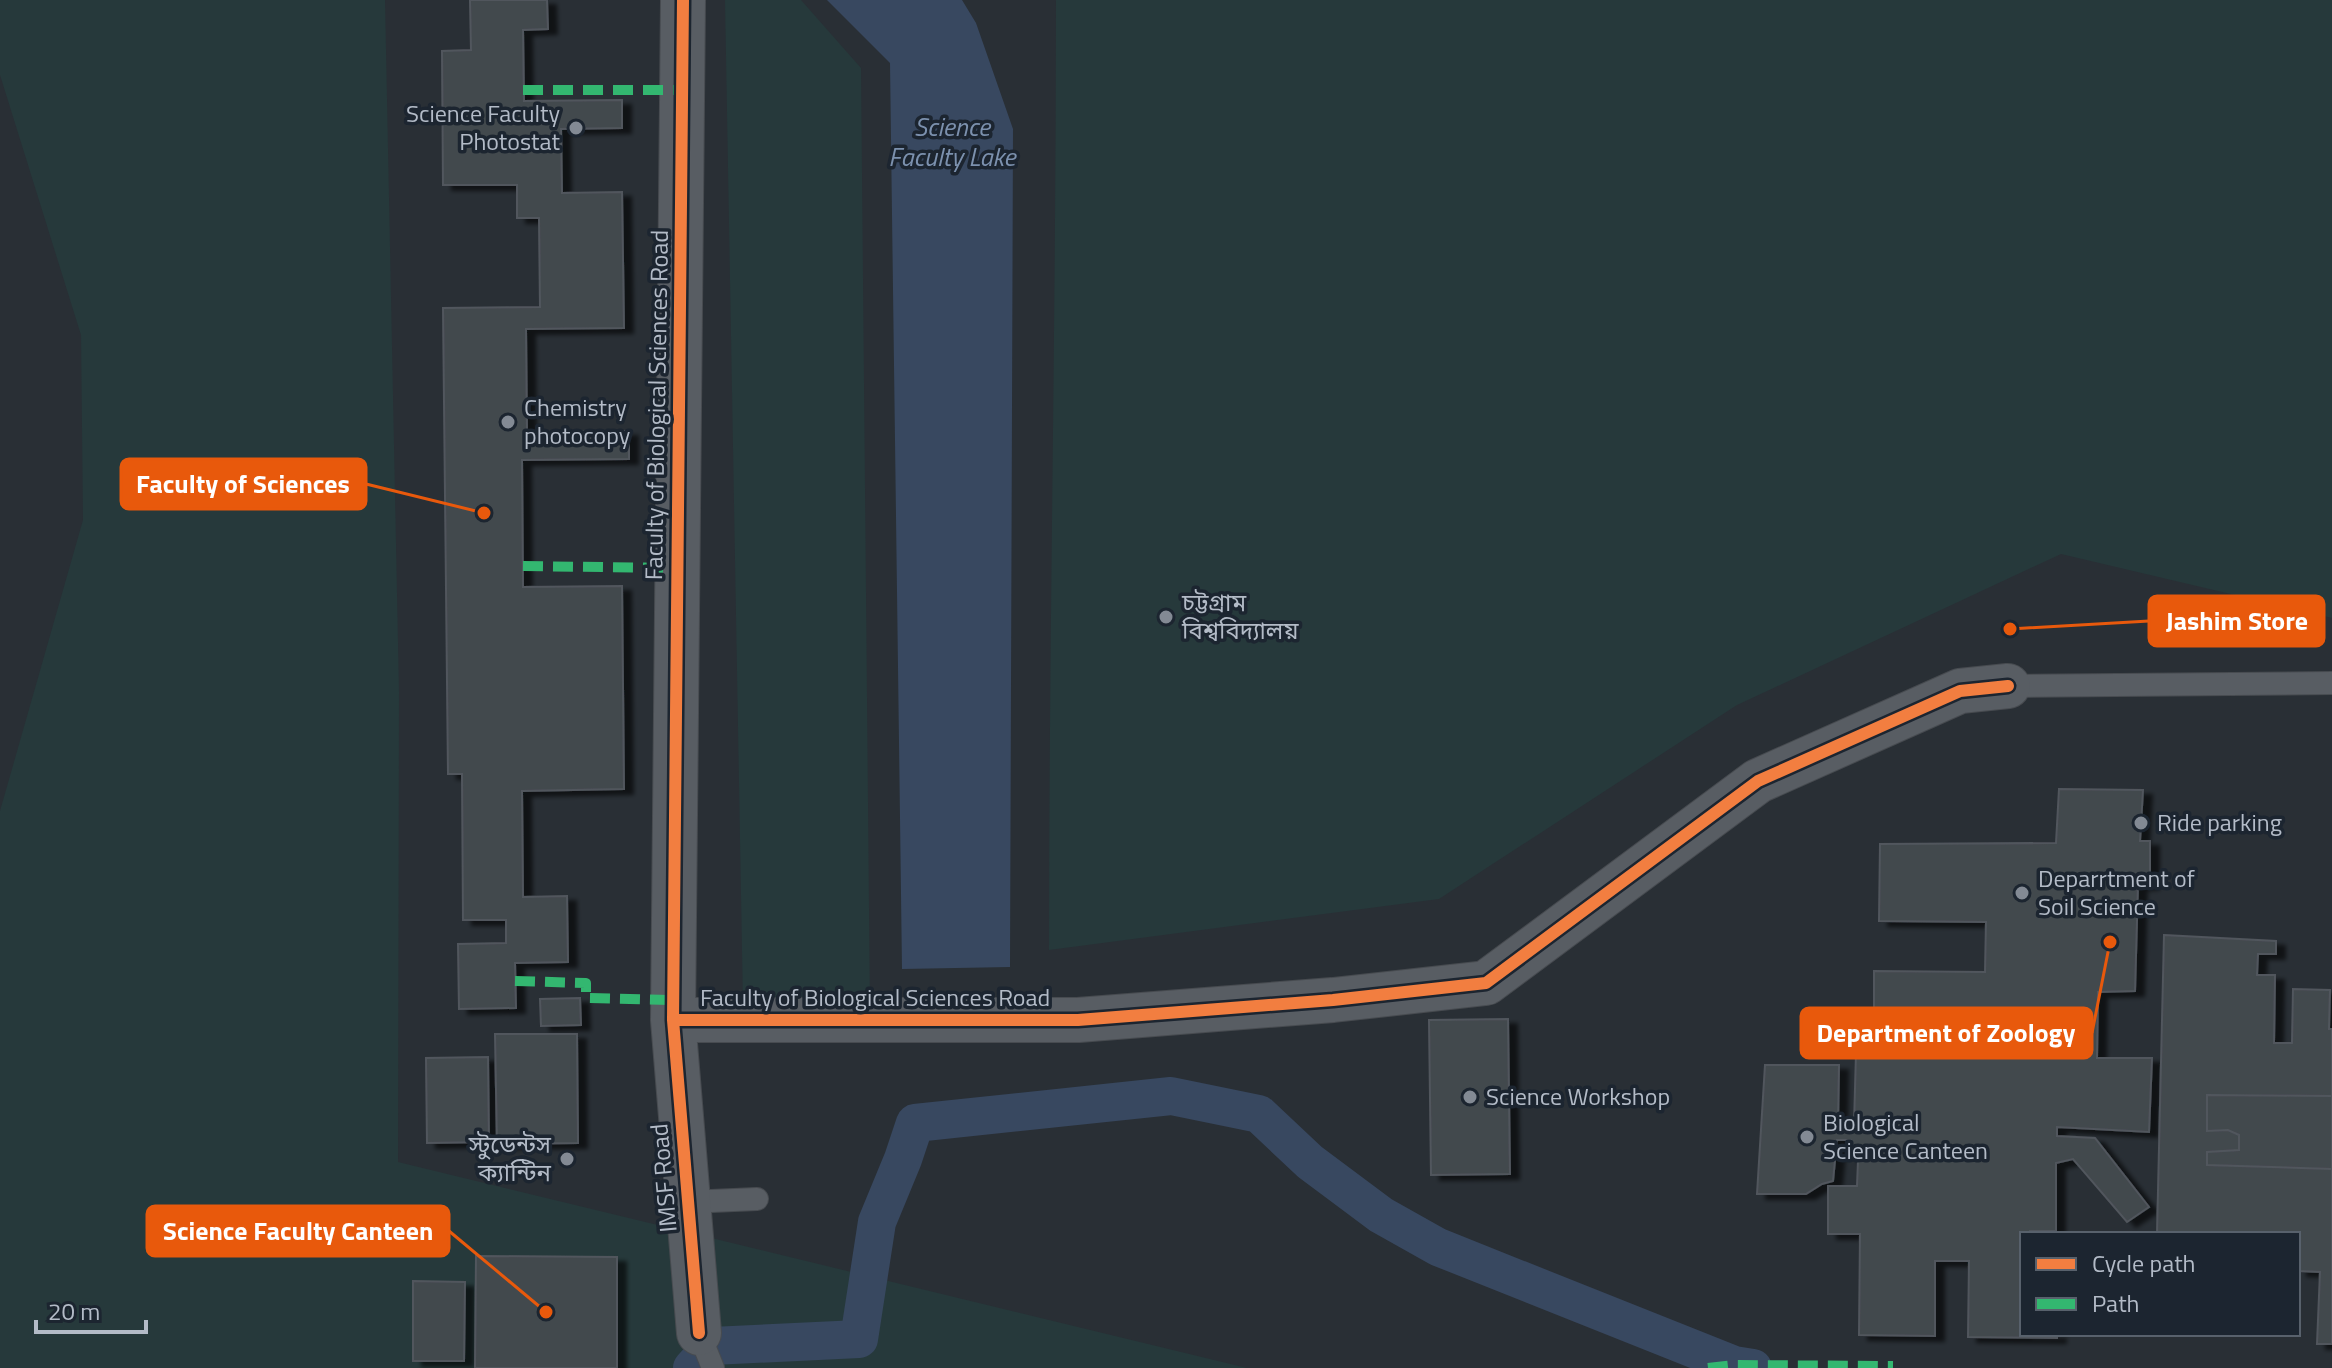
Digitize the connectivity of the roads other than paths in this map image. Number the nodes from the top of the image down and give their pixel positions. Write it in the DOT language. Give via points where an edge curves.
graph roads {
  1 [pos="683,0"];
  2 [pos="2332,683"];
  3 [pos="2008,686"];
  4 [pos="673,1020"];
  5 [pos="757,1199"];
  6 [pos="688,1202"];
  7 [pos="706,1350"];
  1 -- 4 [label="street, Faculty of Biological Sciences Road"];
  2 -- 3 [label="lane"];
  3 -- 4 [label="street, Faculty of Biological Sciences Road" via="1960,691 1758,781 1486,983 1078,1020"];
  4 -- 6 [label="street, IMSF Road"];
  5 -- 6 [label="lane"];
  6 -- 7 [label="street, IMSF Road"];
}
